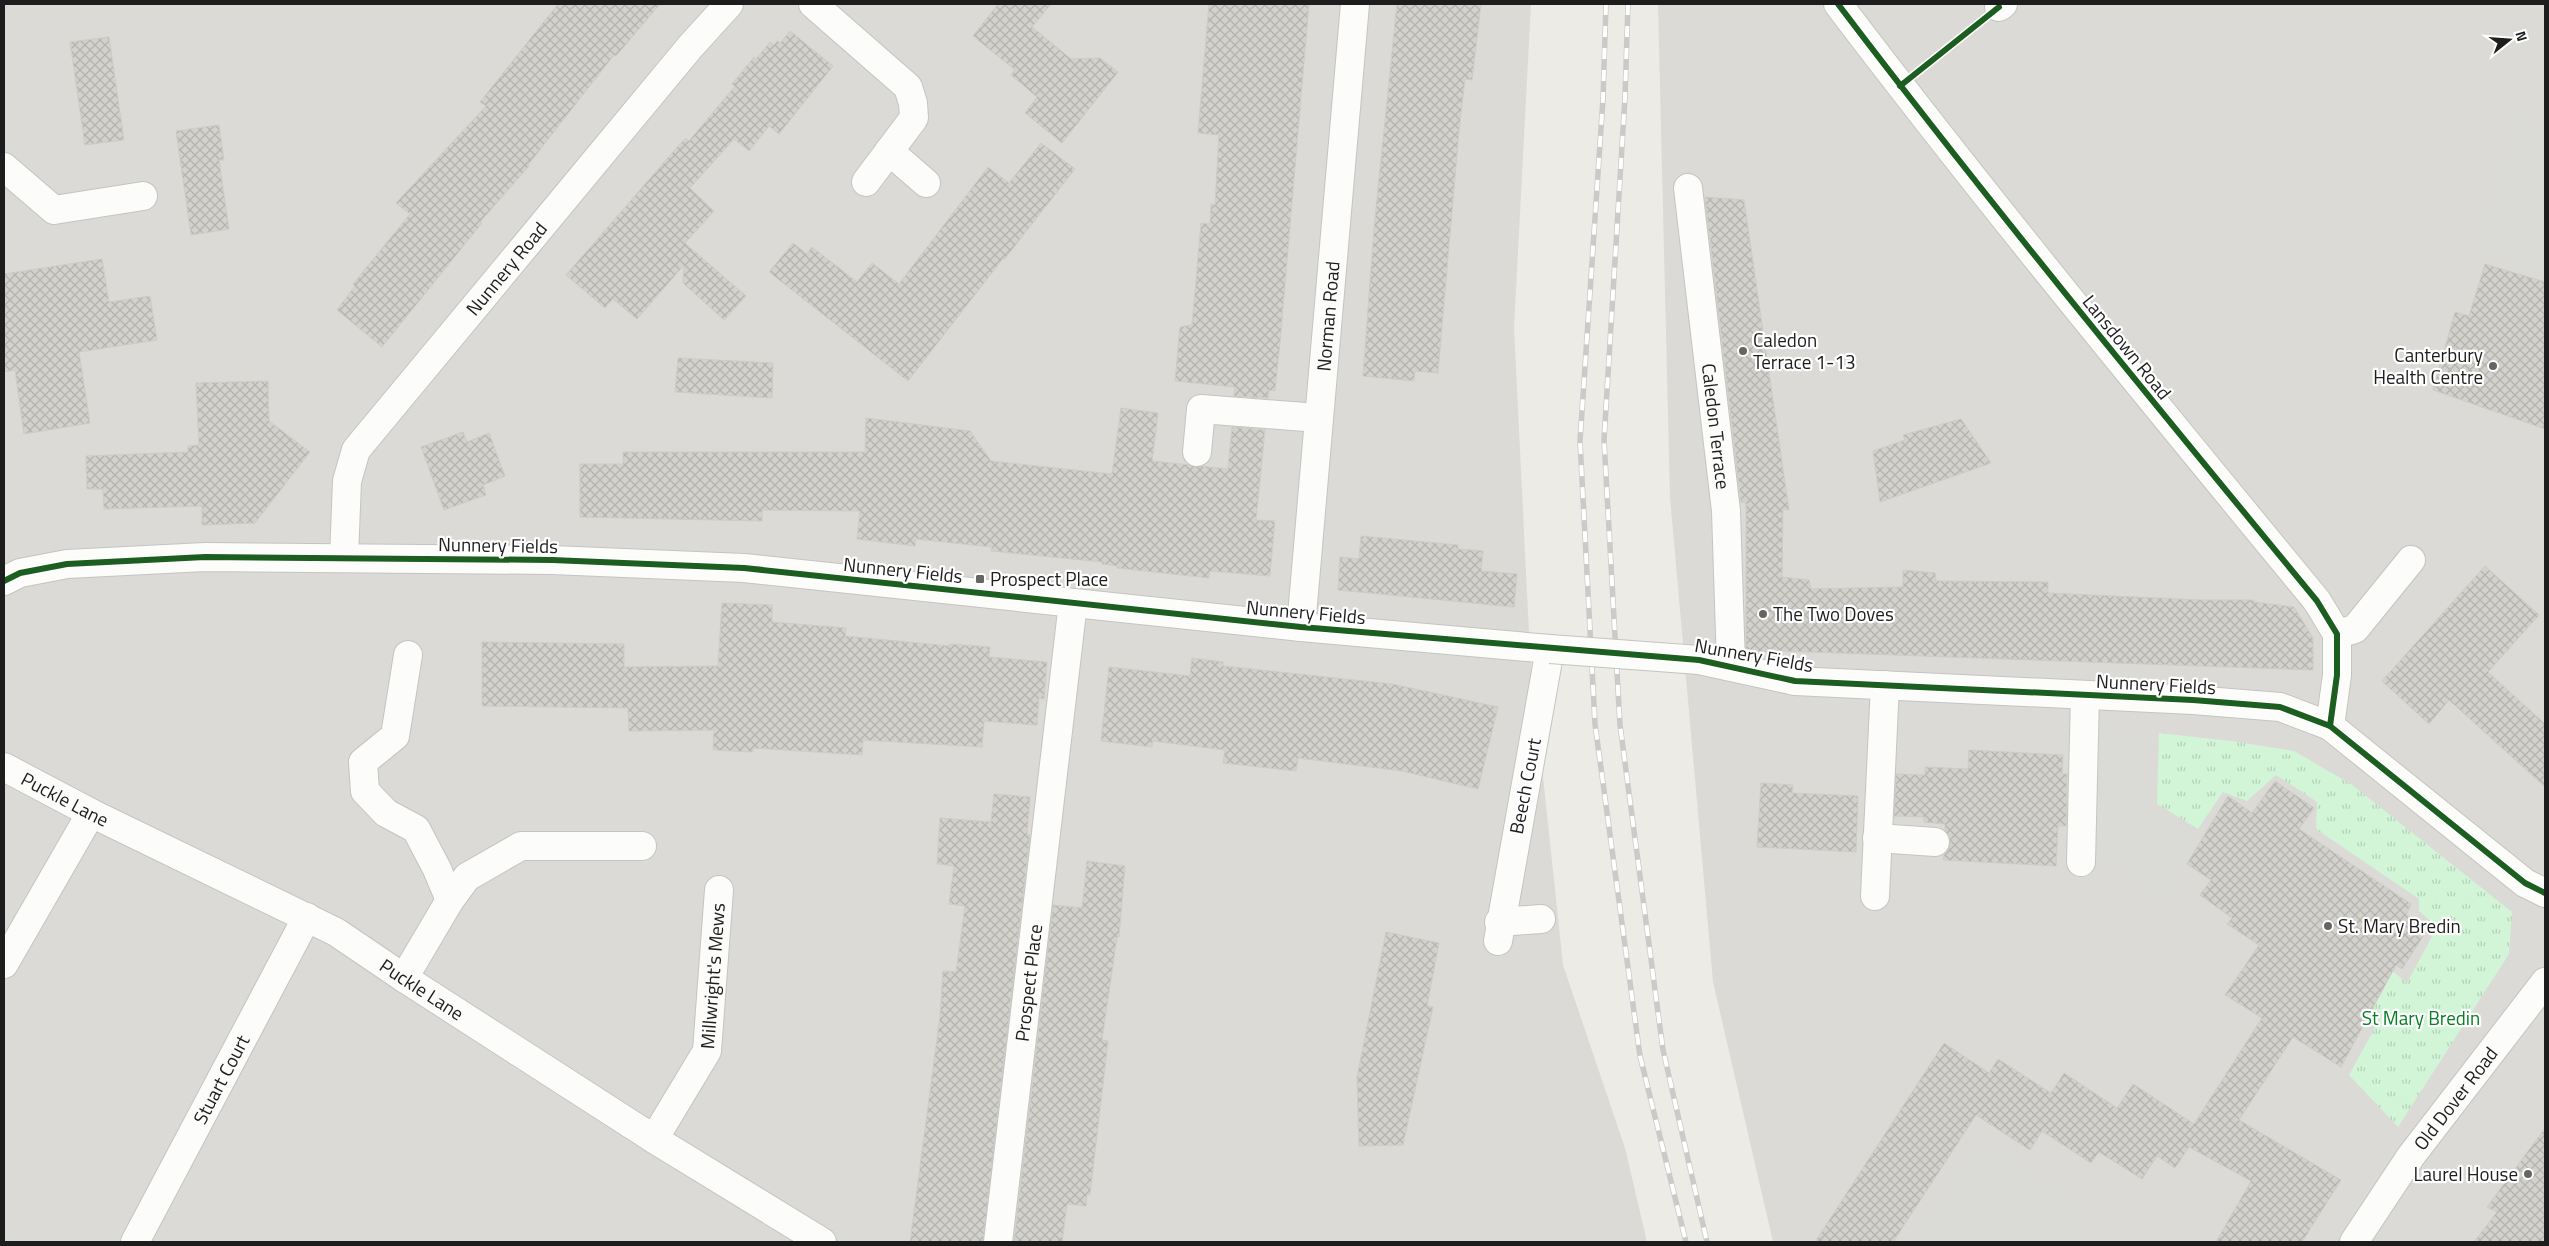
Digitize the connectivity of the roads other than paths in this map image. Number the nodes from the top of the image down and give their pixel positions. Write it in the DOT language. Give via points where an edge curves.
graph roads {
  1 [pos="729,4"];
  2 [pos="814,4"];
  3 [pos="1355,4"];
  4 [pos="1838,4"];
  5 [pos="889,151"];
  6 [pos="4,168"];
  7 [pos="866,182"];
  8 [pos="926,183"];
  9 [pos="1688,188"];
  10 [pos="143,196"];
  11 [pos="1318,418"];
  12 [pos="1197,452"];
  13 [pos="344,558"];
  14 [pos="2411,560"];
  15 [pos="4,580"];
  16 [pos="1073,603"];
  17 [pos="1301,627"];
  18 [pos="2337,634"];
  19 [pos="1550,649"];
  20 [pos="408,655"];
  21 [pos="1732,665"];
  22 [pos="1885,685"];
  23 [pos="2085,695"];
  24 [pos="2330,726"];
  25 [pos="4,768"];
  26 [pos="91,813"];
  27 [pos="1877,838"];
  28 [pos="1935,842"];
  29 [pos="642,846"];
  30 [pos="2081,862"];
  31 [pos="719,890"];
  32 [pos="2545,892"];
  33 [pos="1875,896"];
  34 [pos="450,900"];
  35 [pos="307,917"];
  36 [pos="1541,919"];
  37 [pos="4,964"];
  38 [pos="404,978"];
  39 [pos="2545,982"];
  40 [pos="654,1139"];
  41 [pos="135,1242"];
  42 [pos="822,1242"];
  43 [pos="998,1242"];
  44 [pos="2354,1242"];
  1 -- 13 [label="street, Nunnery Road" via="356,450 347,481"];
  2 -- 5 [label="street" via="908,87 914,118"];
  3 -- 11 [label="street, Norman Road"];
  4 -- 18 [label="street, Lansdown Road" via="2126,369 2318,601"];
  5 -- 7 [label="street"];
  5 -- 8 [label="street"];
  6 -- 10 [label="street" via="54,210"];
  9 -- 21 [label="street, Caledon Terrace" via="1726,511"];
  11 -- 12 [label="street" via="1201,409"];
  11 -- 17 [label="street, Norman Road"];
  13 -- 15 [label="street, Nunnery Fields" via="205,557 68,564"];
  13 -- 16 [label="street, Nunnery Fields" via="552,560 744,568"];
  14 -- 18 [label="street" via="2355,629"];
  16 -- 17 [label="street, Nunnery Fields"];
  16 -- 43 [label="street, Prospect Place"];
  17 -- 19 [label="street, Nunnery Fields"];
  18 -- 24 [label="street, Lansdown Road" via="2337,675"];
  19 -- 21 [label="street, Nunnery Fields, bridge"];
  19 -- 36 [label="street, Beech Court" via="1498,932"];
  20 -- 34 [label="street" via="394,736 363,762 365,791 386,813 416,830"];
  21 -- 22 [label="street, Nunnery Fields" via="1795,681"];
  22 -- 23 [label="street, Nunnery Fields"];
  22 -- 27 [label="street"];
  23 -- 24 [label="street, Nunnery Fields" via="2280,707"];
  23 -- 30 [label="street"];
  24 -- 32 [label="street, Nunnery Fields" via="2525,883"];
  25 -- 26 [label="street, Puckle Lane"];
  26 -- 35 [label="street, Puckle Lane"];
  26 -- 37 [label="street"];
  27 -- 28 [label="street"];
  27 -- 33 [label="street"];
  29 -- 34 [label="street" via="521,846 467,877"];
  31 -- 40 [label="street, Millwright's Mews" via="706,1051"];
  34 -- 38 [label="street"];
  35 -- 38 [label="street, Puckle Lane" via="336,932"];
  35 -- 41 [label="street, Stuart Court"];
  38 -- 40 [label="street, Puckle Lane"];
  39 -- 44 [label="street, Old Dover Road" via="2411,1156"];
  40 -- 42 [label="street, Puckle Lane"];
}
